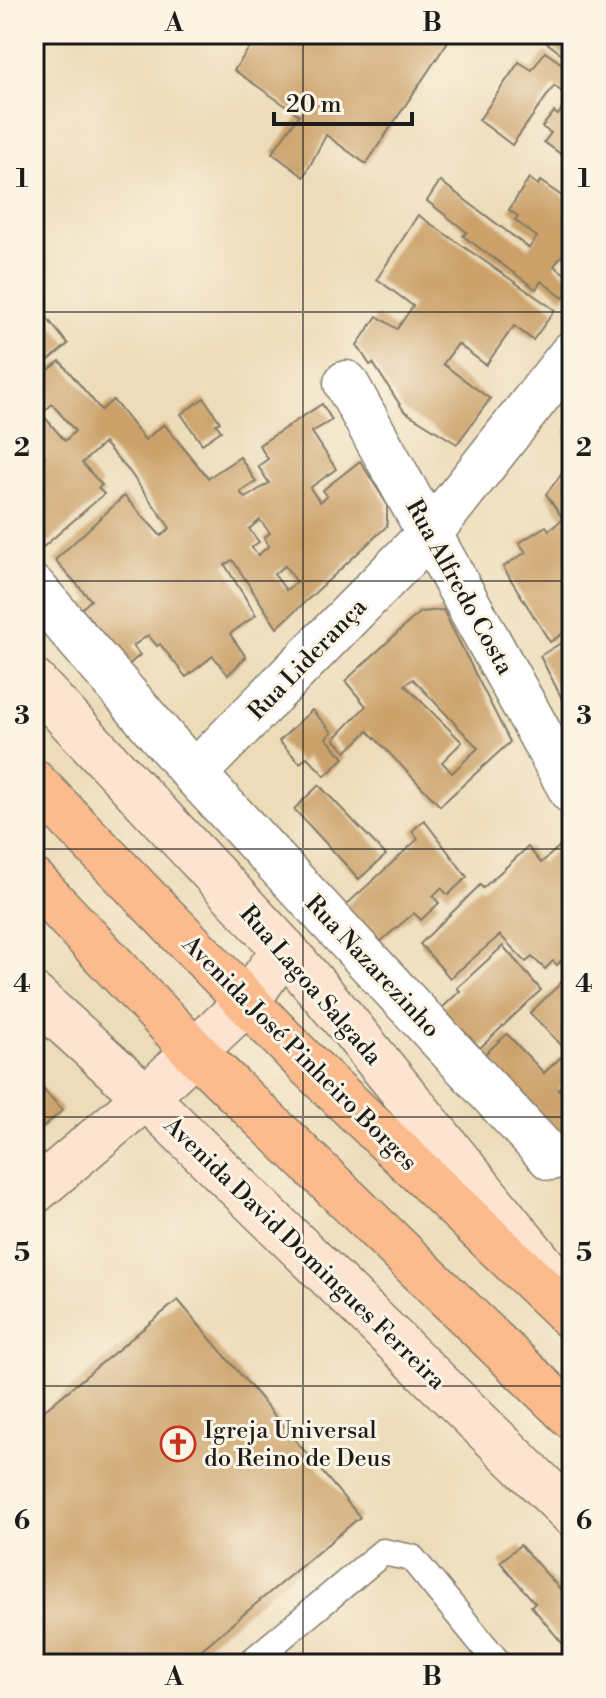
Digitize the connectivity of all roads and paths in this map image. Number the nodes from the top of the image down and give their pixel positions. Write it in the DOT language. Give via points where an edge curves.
graph roads {
  1 [pos="572,353"];
  2 [pos="346,383"];
  3 [pos="430,533"];
  4 [pos="34,588"];
  5 [pos="34,682"];
  6 [pos="194,774"];
  7 [pos="34,782"];
  8 [pos="572,792"];
  9 [pos="34,881"];
  10 [pos="284,949"];
  11 [pos="34,996"];
  12 [pos="247,1002"];
  13 [pos="195,1052"];
  14 [pos="146,1097"];
  15 [pos="551,1158"];
  16 [pos="34,1192"];
  17 [pos="572,1302"];
  18 [pos="572,1318"];
  19 [pos="572,1417"];
  20 [pos="572,1514"];
  21 [pos="249,1664"];
  22 [pos="499,1664"];
  1 -- 3 [label="street, Rua Liderança"];
  2 -- 3 [label="street, Rua Alfredo Costa"];
  3 -- 6 [label="street, Rua Liderança"];
  3 -- 8 [label="street, Rua Alfredo Costa"];
  4 -- 6 [label="street"];
  5 -- 10 [label="street, Rua Lagoa Salgada"];
  6 -- 15 [label="street, Rua Nazarezinho"];
  7 -- 12 [label="main road, Avenida José Pinheiro Borges"];
  9 -- 13 [label="main road"];
  10 -- 12 [label="street"];
  10 -- 17 [label="street, Rua Lagoa Salgada"];
  11 -- 14 [label="street, Avenida David Domingues Ferreira"];
  12 -- 13 [label="street"];
  12 -- 18 [label="main road, Avenida José Pinheiro Borges"];
  13 -- 14 [label="street"];
  13 -- 19 [label="main road"];
  14 -- 16 [label="street"];
  14 -- 20 [label="street, Avenida David Domingues Ferreira"];
  21 -- 22 [label="lane" via="383,1552 412,1558"];
}
